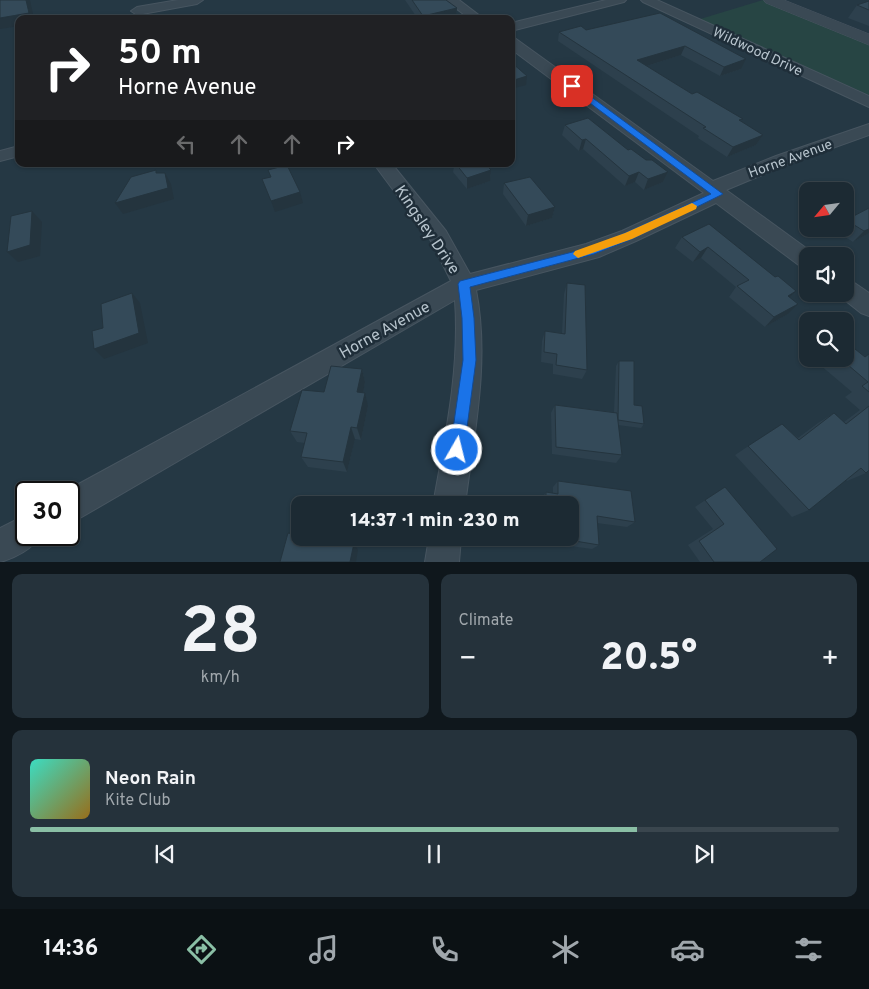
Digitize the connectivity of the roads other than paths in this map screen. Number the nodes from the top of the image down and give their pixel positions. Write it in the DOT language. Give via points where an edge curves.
graph roads {
  1 [pos="197,0"];
  2 [pos="451,0"];
  3 [pos="620,0"];
  4 [pos="647,0"];
  5 [pos="771,0"];
  6 [pos="137,11"];
  7 [pos="472,15"];
  8 [pos="515,26"];
  9 [pos="869,40"];
  10 [pos="515,45"];
  11 [pos="869,102"];
  12 [pos="869,129"];
  13 [pos="15,152"];
  14 [pos="0,156"];
  15 [pos="385,167"];
  16 [pos="714,192"];
  17 [pos="799,253"];
  18 [pos="464,284"];
  19 [pos="854,295"];
  20 [pos="869,306"];
  21 [pos="450,496"];
  22 [pos="80,501"];
  23 [pos="15,537"];
  24 [pos="0,546"];
  25 [pos="444,546"];
  26 [pos="442,562"];
  1 -- 6 [label="street"];
  2 -- 7 [label="street"];
  3 -- 8 [label="street"];
  4 -- 11 [label="street, Wildwood Drive"];
  5 -- 9 [label="street"];
  10 -- 16 [label="street"];
  12 -- 16 [label="street, Horne Avenue" via="782,160"];
  13 -- 14 [label="street"];
  15 -- 18 [label="street, Kingsley Drive" via="449,254"];
  16 -- 17 [label="street"];
  16 -- 18 [label="street, Horne Avenue" via="629,236 591,251"];
  18 -- 21 [label="street, Kingsley Drive" via="469,360"];
  18 -- 22 [label="street, Horne Avenue"];
  19 -- 20 [label="street"];
  23 -- 24 [label="street"];
  25 -- 26 [label="street"];
}
